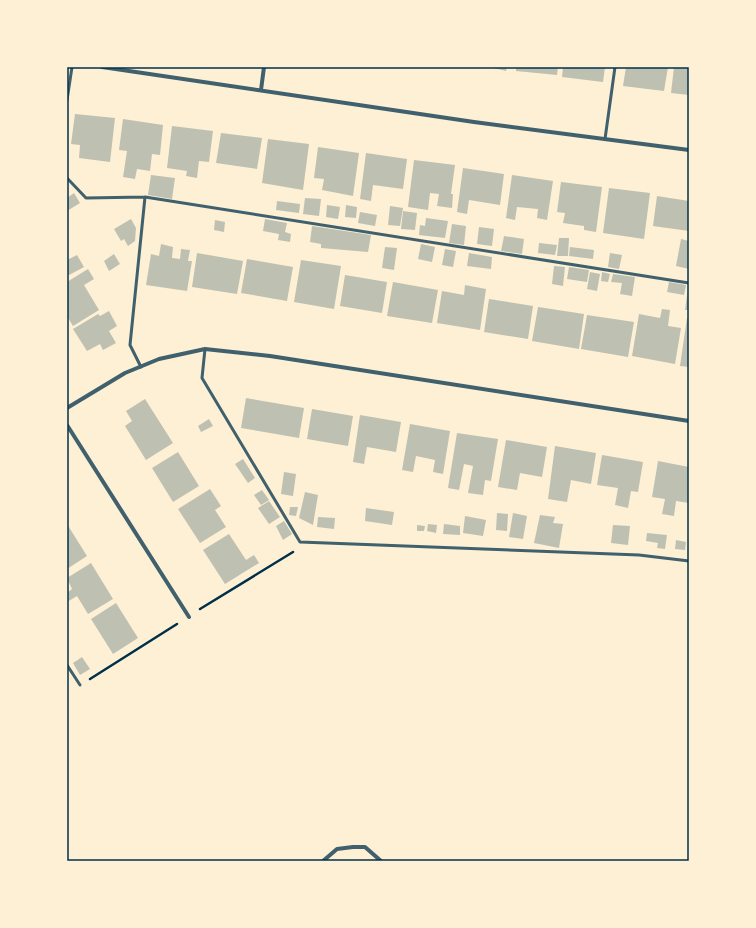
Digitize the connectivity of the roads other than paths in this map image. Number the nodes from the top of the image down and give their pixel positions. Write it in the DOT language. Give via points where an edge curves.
graph roads {
  1 [pos="72,67"];
  2 [pos="102,67"];
  3 [pos="264,67"];
  4 [pos="615,67"];
  5 [pos="262,90"];
  6 [pos="67,100"];
  7 [pos="605,139"];
  8 [pos="689,150"];
  9 [pos="67,178"];
  10 [pos="145,197"];
  11 [pos="689,283"];
  12 [pos="205,349"];
  13 [pos="141,367"];
  14 [pos="67,408"];
  15 [pos="689,421"];
  16 [pos="67,426"];
  17 [pos="689,561"];
  18 [pos="189,617"];
  19 [pos="67,665"];
  20 [pos="80,685"];
  21 [pos="323,861"];
  22 [pos="381,861"];
  1 -- 6 [label="lane"];
  2 -- 5 [label="street"];
  3 -- 5 [label="street"];
  4 -- 7 [label="lane"];
  5 -- 7 [label="street"];
  7 -- 8 [label="street"];
  9 -- 10 [label="lane" via="86,198"];
  10 -- 11 [label="lane"];
  10 -- 13 [label="lane" via="130,345"];
  12 -- 13 [label="street" via="159,359"];
  12 -- 15 [label="street" via="270,356"];
  12 -- 17 [label="lane" via="202,378 300,542 638,555"];
  13 -- 14 [label="street"];
  16 -- 18 [label="street"];
  19 -- 20 [label="lane"];
  21 -- 22 [label="street" via="337,849 353,847 365,847"];
}
